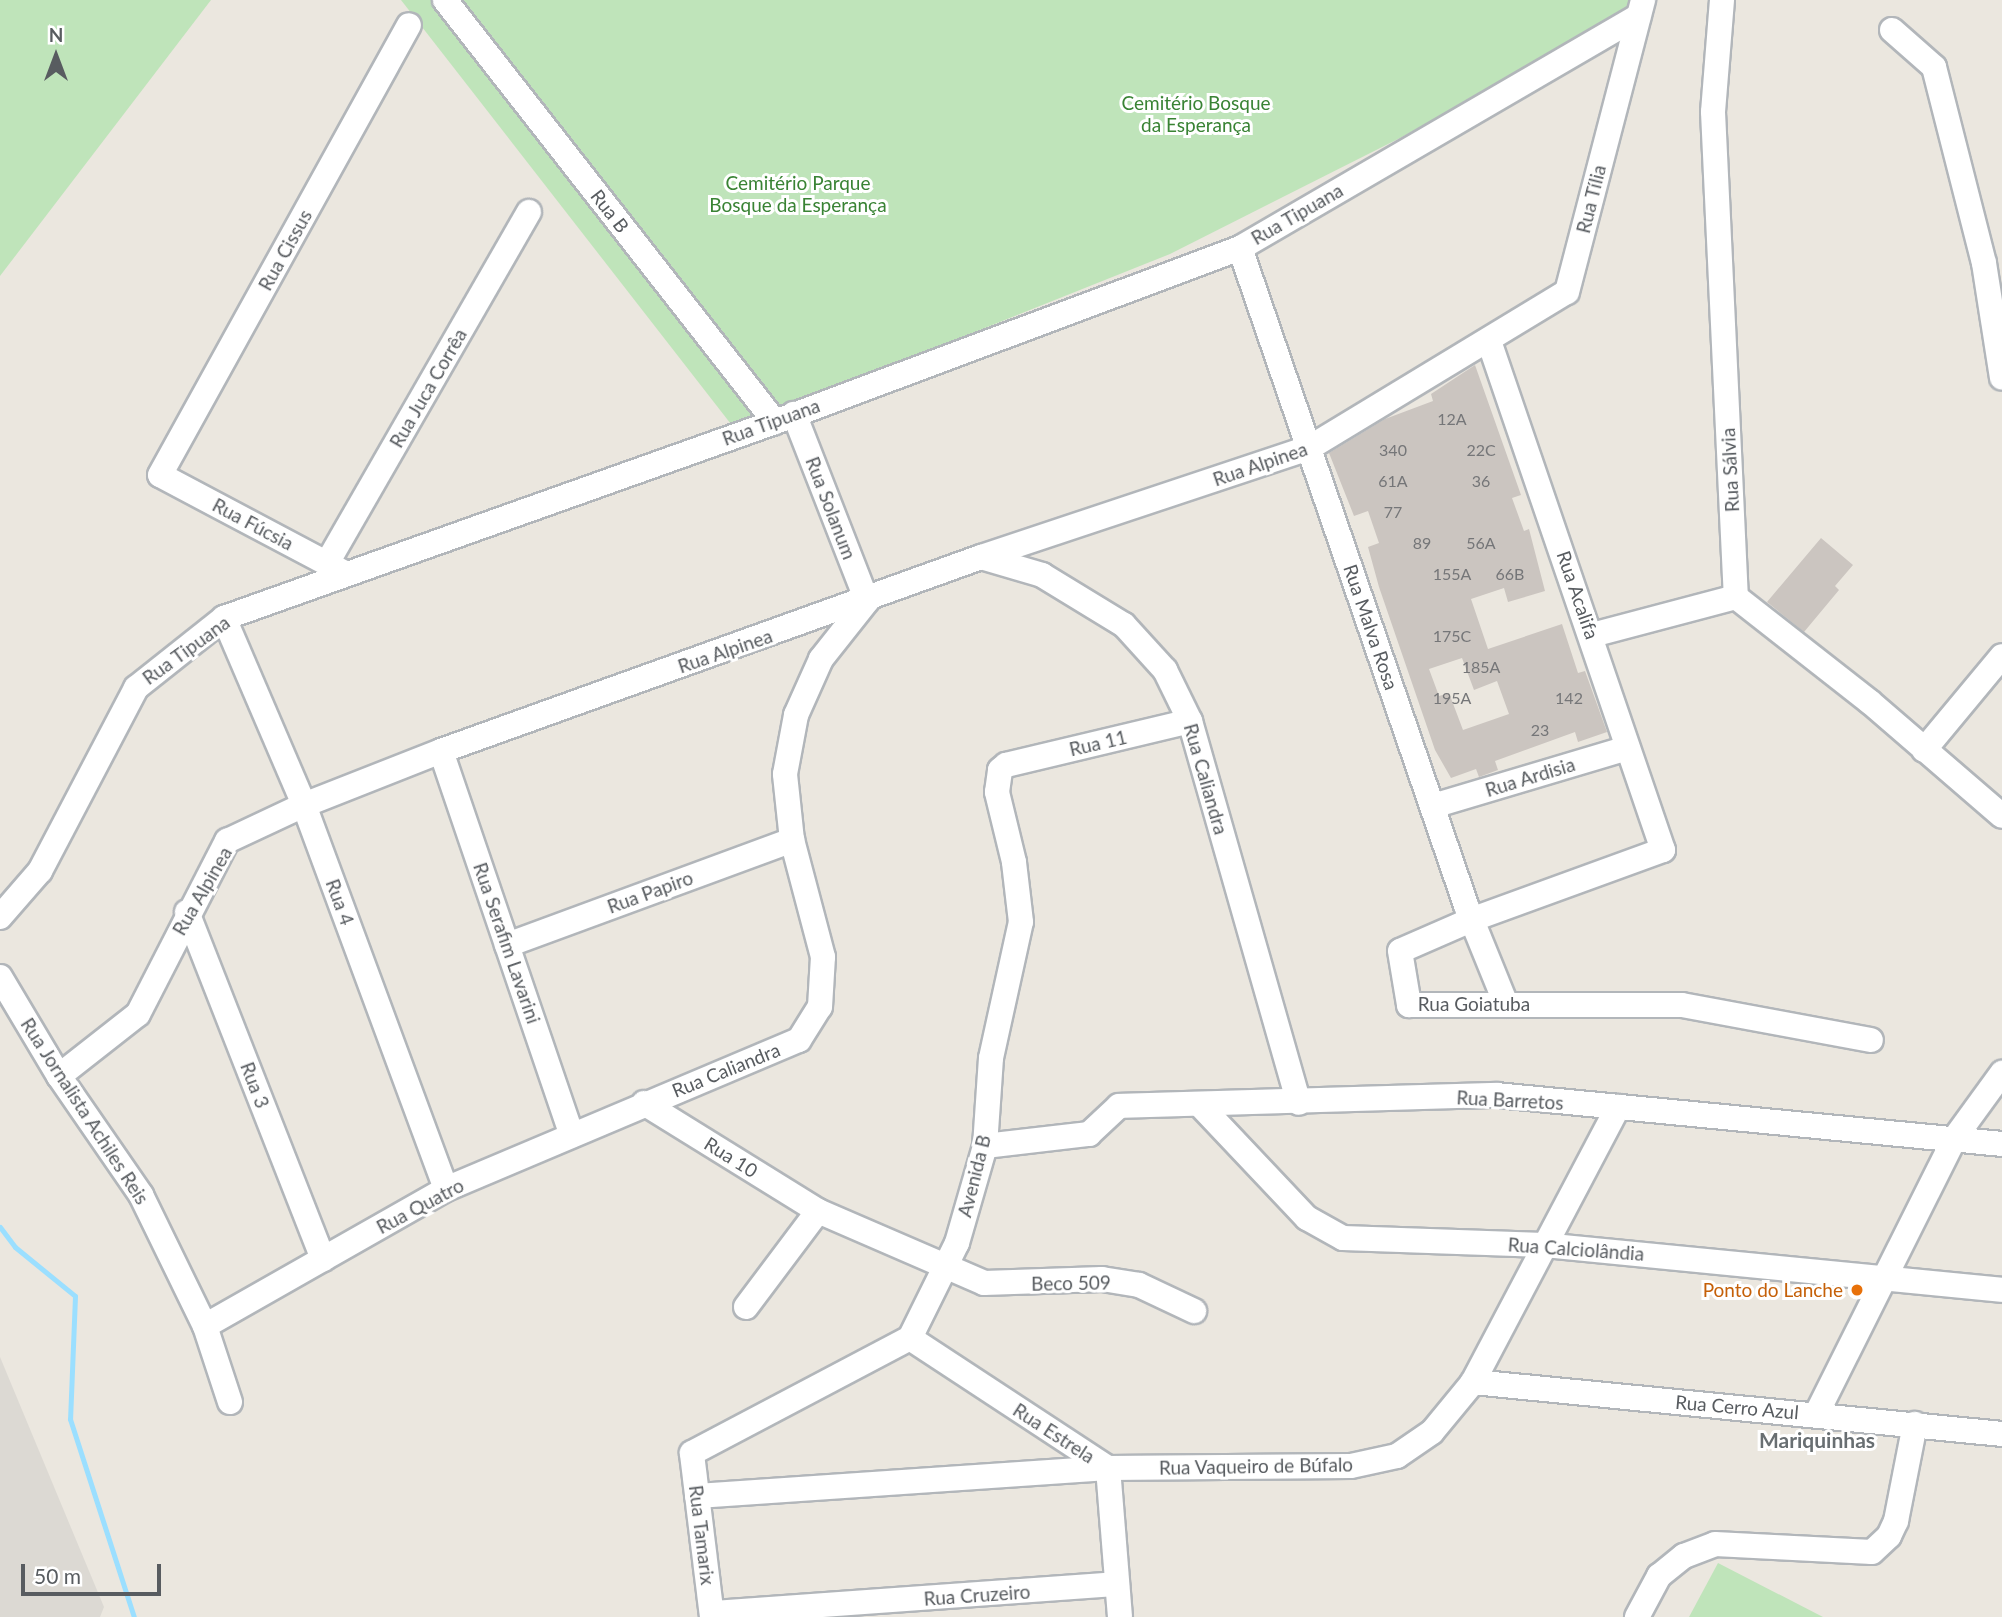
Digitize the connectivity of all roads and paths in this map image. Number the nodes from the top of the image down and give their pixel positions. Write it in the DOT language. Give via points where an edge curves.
graph roads {
  1 [pos="445,0"];
  2 [pos="1722,0"];
  3 [pos="1641,8"];
  4 [pos="409,25"];
  5 [pos="1892,30"];
  6 [pos="529,212"];
  7 [pos="1240,248"];
  8 [pos="1993,265"];
  9 [pos="1489,341"];
  10 [pos="2002,378"];
  11 [pos="785,418"];
  12 [pos="1309,449"];
  13 [pos="160,475"];
  14 [pos="981,557"];
  15 [pos="336,568"];
  16 [pos="1736,597"];
  17 [pos="867,601"];
  18 [pos="224,618"];
  19 [pos="1592,635"];
  20 [pos="2002,656"];
  21 [pos="1190,720"];
  22 [pos="1628,748"];
  23 [pos="1924,750"];
  24 [pos="441,751"];
  25 [pos="1006,765"];
  26 [pos="304,805"];
  27 [pos="1433,806"];
  28 [pos="2002,816"];
  29 [pos="792,840"];
  30 [pos="1663,850"];
  31 [pos="187,912"];
  32 [pos="0,917"];
  33 [pos="1471,920"];
  34 [pos="507,945"];
  35 [pos="0,977"];
  36 [pos="1506,1004"];
  37 [pos="1871,1040"];
  38 [pos="2002,1073"];
  39 [pos="59,1076"];
  40 [pos="643,1103"];
  41 [pos="1299,1103"];
  42 [pos="1201,1106"];
  43 [pos="1618,1107"];
  44 [pos="572,1135"];
  45 [pos="1954,1139"];
  46 [pos="2002,1144"];
  47 [pos="985,1146"];
  48 [pos="446,1189"];
  49 [pos="818,1211"];
  50 [pos="1544,1245"];
  51 [pos="323,1259"];
  52 [pos="945,1268"];
  53 [pos="1883,1276"];
  54 [pos="2002,1290"];
  55 [pos="746,1307"];
  56 [pos="1194,1311"];
  57 [pos="205,1326"];
  58 [pos="910,1338"];
  59 [pos="1473,1382"];
  60 [pos="230,1402"];
  61 [pos="1816,1415"];
  62 [pos="1915,1424"];
  63 [pos="2002,1434"];
  64 [pos="1108,1468"];
  65 [pos="697,1496"];
  66 [pos="1117,1584"];
  67 [pos="919,1608"];
  68 [pos="712,1615"];
  69 [pos="1121,1617"];
  70 [pos="1637,1617"];
  1 -- 11 [label="street, Rua B"];
  2 -- 16 [label="street, Rua Sálvia" via="1713,113"];
  3 -- 7 [label="street, Rua Tipuana"];
  3 -- 9 [label="street, Rua Tília" via="1567,292"];
  4 -- 13 [label="street, Rua Cissus"];
  5 -- 8 [label="street" via="1934,67"];
  6 -- 15 [label="street, Rua Juca Corrêa"];
  7 -- 11 [label="street, Rua Tipuana"];
  7 -- 12 [label="street, Rua Malva Rosa"];
  8 -- 10 [label="street"];
  9 -- 12 [label="street, Rua Alpinea"];
  9 -- 19 [label="street, Rua Acalifa"];
  11 -- 15 [label="street, Rua Tipuana"];
  11 -- 17 [label="street, Rua Solanum"];
  12 -- 14 [label="street, Rua Alpinea"];
  12 -- 27 [label="street, Rua Malva Rosa"];
  13 -- 15 [label="street, Rua Fúcsia"];
  14 -- 17 [label="street, Rua Alpinea"];
  14 -- 21 [label="street, Rua Caliandra" via="1042,575 1124,625 1165,670"];
  15 -- 18 [label="street, Rua Tipuana"];
  16 -- 19 [label="street"];
  16 -- 23 [label="street"];
  17 -- 24 [label="street, Rua Alpinea"];
  17 -- 29 [label="street, Rua Caliandra" via="821,659 796,715 785,774"];
  18 -- 26 [label="street, Rua 4"];
  18 -- 32 [label="street, Rua Tipuana" via="136,688 40,871"];
  19 -- 22 [label="street, Rua Acalifa"];
  20 -- 23 [label="street"];
  21 -- 25 [label="street, Rua 11"];
  21 -- 41 [label="street, Rua Caliandra"];
  22 -- 27 [label="street, Rua Ardisia"];
  22 -- 30 [label="street, Rua Acalifa"];
  23 -- 28 [label="street"];
  24 -- 26 [label="street, Rua Alpinea"];
  24 -- 34 [label="street, Rua Serafim Lavarini"];
  25 -- 47 [label="street, Avenida B" via="996,780 997,792 1014,862 1021,922 991,1058"];
  26 -- 31 [label="street, Rua Alpinea" via="228,841"];
  26 -- 48 [label="street, Rua 4"];
  27 -- 33 [label="street, Rua Malva Rosa"];
  29 -- 34 [label="street, Rua Papiro"];
  29 -- 40 [label="street, Rua Caliandra" via="823,957 820,1007 799,1040"];
  30 -- 33 [label="street, Rua Goiatuba"];
  31 -- 39 [label="street, Rua Alpinea" via="138,1014"];
  31 -- 51 [label="street, Rua 3"];
  33 -- 36 [label="street, Rua Malva Rosa"];
  33 -- 36 [label="street, Rua Goiatuba" via="1400,951 1409,1005"];
  34 -- 44 [label="street, Rua Serafim Lavarini"];
  35 -- 39 [label="street, Rua Jornalista Achiles Reis"];
  36 -- 37 [label="street, Rua Goiatuba" via="1682,1005"];
  38 -- 45 [label="street"];
  39 -- 57 [label="street, Rua Jornalista Achiles Reis" via="141,1195"];
  40 -- 44 [label="street, Rua Quatro"];
  40 -- 49 [label="street, Rua 10"];
  41 -- 42 [label="street, Rua Barretos"];
  41 -- 43 [label="street, Rua Barretos" via="1496,1095"];
  42 -- 47 [label="street, Rua Barretos" via="1119,1106 1089,1134"];
  42 -- 50 [label="street, Rua Calciolândia" via="1307,1218 1343,1238"];
  43 -- 45 [label="street, Rua Barretos"];
  43 -- 50 [label="street, Rua Vaqueiro de Búfalo"];
  44 -- 48 [label="street, Rua Quatro"];
  45 -- 46 [label="street, Rua Barretos"];
  45 -- 53 [label="street"];
  47 -- 52 [label="street, Avenida B" via="957,1243"];
  48 -- 51 [label="street, Rua Quatro"];
  49 -- 52 [label="street, Rua 10"];
  49 -- 55 [label="street"];
  50 -- 53 [label="street, Rua Calciolândia"];
  50 -- 59 [label="street, Rua Vaqueiro de Búfalo"];
  51 -- 57 [label="street, Rua Quatro"];
  52 -- 56 [label="street, Beco 509" via="984,1283 1102,1279 1127,1283"];
  52 -- 58 [label="street, Avenida B"];
  53 -- 54 [label="street, Rua Calciolândia"];
  53 -- 61 [label="street"];
  57 -- 60 [label="street, Rua Jornalista Achiles Reis"];
  58 -- 64 [label="street, Rua Estrela"];
  58 -- 65 [label="street, Rua Tamarix" via="692,1453"];
  59 -- 61 [label="street, Rua Cerro Azul"];
  59 -- 64 [label="street, Rua Vaqueiro de Búfalo" via="1432,1432 1397,1456 1351,1466"];
  61 -- 62 [label="street, Rua Cerro Azul"];
  62 -- 63 [label="street, Rua Cerro Azul"];
  62 -- 70 [label="street" via="1896,1521 1889,1536 1872,1552 1715,1544 1684,1556 1658,1576"];
  64 -- 65 [label="street, Rua Vaqueiro de Búfalo"];
  64 -- 66 [label="street, Rua Estrela"];
  65 -- 68 [label="street, Rua Tamarix"];
  66 -- 67 [label="street, Rua Cruzeiro"];
  66 -- 69 [label="street, Rua Estrela"];
  67 -- 68 [label="street, Rua Cruzeiro"];
}
